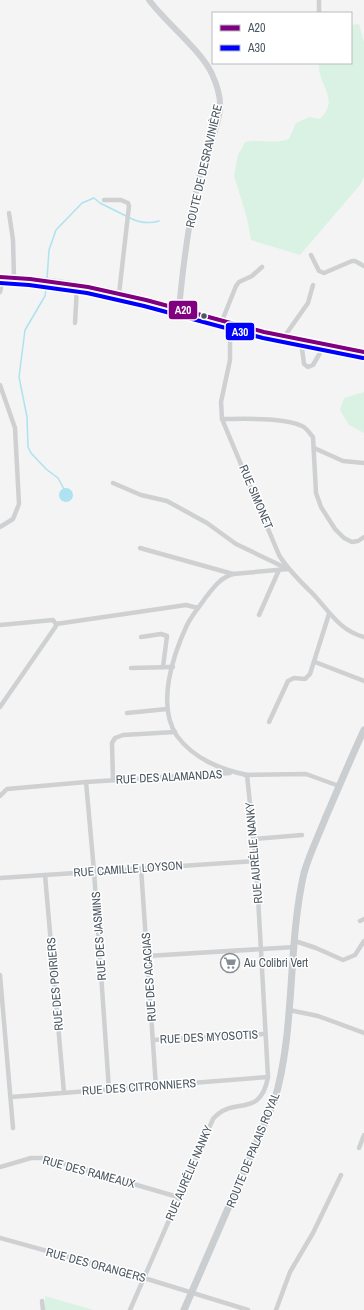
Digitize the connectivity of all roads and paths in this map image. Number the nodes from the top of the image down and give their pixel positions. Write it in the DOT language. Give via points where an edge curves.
graph roads {
  1 [pos="149,0"];
  2 [pos="319,0"];
  3 [pos="319,12"];
  4 [pos="104,200"];
  5 [pos="9,213"];
  6 [pos="311,255"];
  7 [pos="364,266"];
  8 [pos="262,267"];
  9 [pos="2,277"];
  10 [pos="14,278"];
  11 [pos="313,285"];
  12 [pos="77,286"];
  13 [pos="0,292"];
  14 [pos="119,294"];
  15 [pos="179,308"];
  16 [pos="222,321"];
  17 [pos="230,323"];
  18 [pos="75,324"];
  19 [pos="284,337"];
  20 [pos="301,341"];
  21 [pos="324,346"];
  22 [pos="364,352"];
  23 [pos="0,385"];
  24 [pos="222,419"];
  25 [pos="314,448"];
  26 [pos="364,464"];
  27 [pos="113,483"];
  28 [pos="0,527"];
  29 [pos="364,538"];
  30 [pos="140,548"];
  31 [pos="288,569"];
  32 [pos="279,570"];
  33 [pos="233,574"];
  34 [pos="198,608"];
  35 [pos="329,614"];
  36 [pos="259,615"];
  37 [pos="0,625"];
  38 [pos="56,626"];
  39 [pos="141,637"];
  40 [pos="364,637"];
  41 [pos="315,662"];
  42 [pos="163,667"];
  43 [pos="173,667"];
  44 [pos="131,668"];
  45 [pos="364,681"];
  46 [pos="0,707"];
  47 [pos="168,709"];
  48 [pos="127,713"];
  49 [pos="269,722"];
  50 [pos="364,730"];
  51 [pos="175,732"];
  52 [pos="247,775"];
  53 [pos="113,780"];
  54 [pos="86,782"];
  55 [pos="339,786"];
  56 [pos="0,796"];
  57 [pos="302,836"];
  58 [pos="252,838"];
  59 [pos="256,861"];
  60 [pos="141,868"];
  61 [pos="94,871"];
  62 [pos="45,875"];
  63 [pos="0,878"];
  64 [pos="364,941"];
  65 [pos="295,944"];
  66 [pos="262,948"];
  67 [pos="147,956"];
  68 [pos="0,976"];
  69 [pos="289,1010"];
  70 [pos="364,1033"];
  71 [pos="265,1034"];
  72 [pos="153,1040"];
  73 [pos="7,1055"];
  74 [pos="0,1056"];
  75 [pos="268,1078"];
  76 [pos="156,1087"];
  77 [pos="109,1090"];
  78 [pos="64,1092"];
  79 [pos="11,1097"];
  80 [pos="12,1128"];
  81 [pos="364,1135"];
  82 [pos="359,1148"];
  83 [pos="0,1167"];
  84 [pos="341,1175"];
  85 [pos="178,1197"];
  86 [pos="0,1238"];
  87 [pos="144,1278"];
  88 [pos="192,1292"];
  89 [pos="42,1301"];
  90 [pos="43,1310"];
  91 [pos="130,1310"];
  92 [pos="184,1310"];
  93 [pos="248,1310"];
  94 [pos="276,1310"];
  1 -- 15 [label="main road, ROUTE DE DESRAVINIÈRE" via="212,72 220,98 220,109 192,213 183,264"];
  2 -- 3 [label="street"];
  4 -- 14 [label="street" via="121,200 129,206"];
  5 -- 10 [label="street"];
  6 -- 7 [label="street" via="319,270 324,273 352,261"];
  8 -- 16 [label="street" via="236,286"];
  9 -- 10 [label="main road"];
  9 -- 13 [label="street"];
  10 -- 12 [label="main road"];
  11 -- 19 [label="street" via="308,303"];
  12 -- 14 [label="main road"];
  12 -- 18 [label="street"];
  14 -- 15 [label="main road"];
  15 -- 16 [label="main road"];
  16 -- 17 [label="main road"];
  17 -- 19 [label="main road"];
  17 -- 24 [label="street, RUE SIMONET" via="230,360 220,402"];
  19 -- 20 [label="main road"];
  20 -- 21 [label="main road"];
  20 -- 21 [label="street" via="304,364 308,367"];
  21 -- 22 [label="main road"];
  23 -- 28 [label="street" via="16,428 19,504 13,519"];
  24 -- 25 [label="street" via="269,420 302,426 313,437"];
  24 -- 31 [label="street, RUE SIMONET" via="279,555"];
  25 -- 26 [label="street" via="343,461"];
  25 -- 29 [label="street" via="316,493 321,507 344,538 352,542"];
  27 -- 31 [label="street" via="141,495 167,501 207,523 236,544"];
  30 -- 33 [label="street"];
  31 -- 32 [label="street"];
  31 -- 35 [label="street, RUE SIMONET"];
  32 -- 33 [label="street"];
  32 -- 36 [label="street"];
  33 -- 34 [label="street" via="218,582"];
  34 -- 38 [label="street" via="186,605"];
  34 -- 43 [label="street" via="187,624"];
  35 -- 40 [label="street, RUE SIMONET" via="346,629"];
  35 -- 41 [label="street"];
  37 -- 38 [label="street" via="53,620"];
  38 -- 46 [label="street"];
  39 -- 42 [label="street" via="161,634 167,636"];
  41 -- 45 [label="street"];
  41 -- 49 [label="street" via="308,678 294,678 288,681"];
  42 -- 43 [label="street"];
  42 -- 44 [label="street"];
  43 -- 47 [label="street" via="168,681"];
  47 -- 48 [label="street"];
  47 -- 51 [label="street"];
  50 -- 55 [label="main road, ROUTE DE PALAIS ROYAL"];
  51 -- 52 [label="street" via="192,751 211,764"];
  51 -- 53 [label="street" via="123,735 114,738"];
  52 -- 53 [label="street, RUE DES ALAMANDAS" via="218,773"];
  52 -- 55 [label="street, RUE DES ALAMANDAS" via="306,774"];
  52 -- 58 [label="street, RUE AURÉLIE NANKY"];
  53 -- 54 [label="street, RUE DES ALAMANDAS"];
  54 -- 56 [label="street, RUE DES ALAMANDAS" via="7,789"];
  54 -- 61 [label="street, RUE DES JASMINS"];
  55 -- 65 [label="main road, ROUTE DE PALAIS ROYAL" via="304,873"];
  57 -- 58 [label="street"];
  58 -- 59 [label="street, RUE AURÉLIE NANKY"];
  59 -- 60 [label="street, RUE CAMILLE LOYSON"];
  59 -- 66 [label="street, RUE AURÉLIE NANKY"];
  60 -- 61 [label="street, RUE CAMILLE LOYSON"];
  60 -- 67 [label="street, RUE DES ACACIAS"];
  61 -- 62 [label="street, RUE CAMILLE LOYSON"];
  61 -- 77 [label="street, RUE DES JASMINS"];
  62 -- 63 [label="street, RUE CAMILLE LOYSON"];
  62 -- 78 [label="street, RUE DES POIRIERS"];
  64 -- 65 [label="street" via="355,954 343,960 316,948"];
  65 -- 66 [label="street"];
  65 -- 69 [label="main road, ROUTE DE PALAIS ROYAL"];
  66 -- 67 [label="street"];
  66 -- 71 [label="street, RUE AURÉLIE NANKY"];
  67 -- 72 [label="street, RUE DES ACACIAS"];
  68 -- 73 [label="street"];
  69 -- 70 [label="street" via="318,1016"];
  69 -- 88 [label="main road, ROUTE DE PALAIS ROYAL" via="279,1085 274,1102"];
  71 -- 72 [label="street, RUE DES MYOSOTIS"];
  71 -- 75 [label="street, RUE AURÉLIE NANKY"];
  72 -- 76 [label="street, RUE DES ACACIAS"];
  73 -- 74 [label="street"];
  73 -- 79 [label="street"];
  75 -- 76 [label="street, RUE DES CITRONNIERS"];
  75 -- 85 [label="street, RUE AURÉLIE NANKY" via="264,1094 258,1101 220,1112 213,1119"];
  76 -- 77 [label="street, RUE DES CITRONNIERS"];
  77 -- 78 [label="street, RUE DES CITRONNIERS"];
  78 -- 79 [label="street, RUE DES CITRONNIERS"];
  79 -- 80 [label="street"];
  81 -- 82 [label="street"];
  83 -- 85 [label="street, RUE DES RAMEAUX" via="31,1158 44,1158"];
  84 -- 94 [label="street" via="313,1233 290,1272"];
  85 -- 87 [label="street, RUE AURÉLIE NANKY"];
  86 -- 87 [label="street, RUE DES ORANGERS"];
  87 -- 88 [label="street, RUE DES ORANGERS"];
  87 -- 91 [label="street, RUE AURÉLIE NANKY"];
  88 -- 92 [label="main road, ROUTE DE PALAIS ROYAL"];
  88 -- 93 [label="street, RUE DES ORANGERS"];
  89 -- 90 [label="street"];
}
